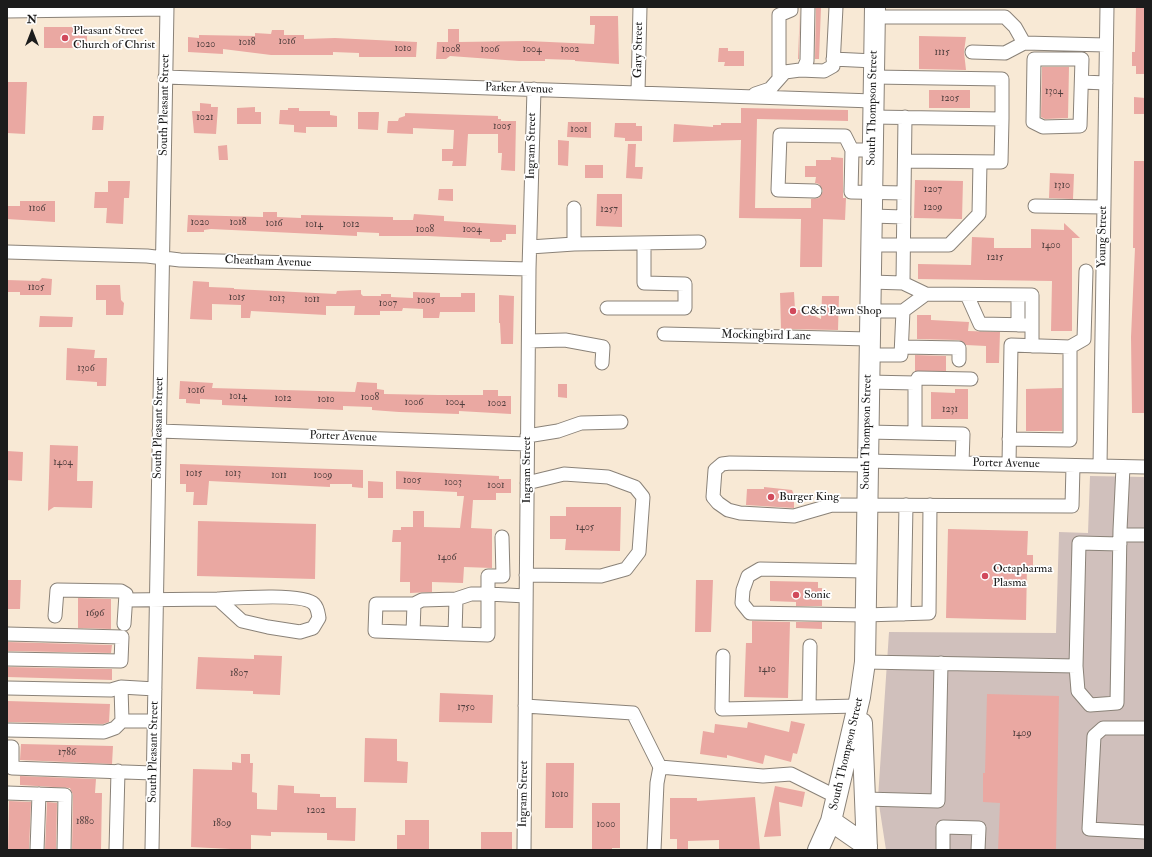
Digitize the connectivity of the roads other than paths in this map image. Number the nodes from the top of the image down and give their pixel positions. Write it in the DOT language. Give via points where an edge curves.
graph roads {
  1 [pos="640,7"];
  2 [pos="791,7"];
  3 [pos="808,7"];
  4 [pos="836,7"];
  5 [pos="1107,7"];
  6 [pos="167,8"];
  7 [pos="7,11"];
  8 [pos="875,12"];
  9 [pos="904,12"];
  10 [pos="1005,12"];
  11 [pos="1024,43"];
  12 [pos="1106,45"];
  13 [pos="972,52"];
  14 [pos="833,59"];
  15 [pos="873,69"];
  16 [pos="803,70"];
  17 [pos="165,77"];
  18 [pos="779,77"];
  19 [pos="1082,82"];
  20 [pos="1106,83"];
  21 [pos="534,89"];
  22 [pos="638,92"];
  23 [pos="747,96"];
  24 [pos="873,109"];
  25 [pos="905,117"];
  26 [pos="1002,119"];
  27 [pos="852,150"];
  28 [pos="872,150"];
  29 [pos="905,161"];
  30 [pos="980,162"];
  31 [pos="815,191"];
  32 [pos="871,192"];
  33 [pos="904,193"];
  34 [pos="1035,206"];
  35 [pos="1104,207"];
  36 [pos="574,208"];
  37 [pos="871,216"];
  38 [pos="904,217"];
  39 [pos="699,242"];
  40 [pos="644,243"];
  41 [pos="574,244"];
  42 [pos="870,245"];
  43 [pos="904,245"];
  44 [pos="530,247"];
  45 [pos="7,252"];
  46 [pos="163,258"];
  47 [pos="529,269"];
  48 [pos="1086,271"];
  49 [pos="870,282"];
  50 [pos="903,283"];
  51 [pos="926,294"];
  52 [pos="967,295"];
  53 [pos="1018,295"];
  54 [pos="607,308"];
  55 [pos="869,311"];
  56 [pos="903,311"];
  57 [pos="1018,324"];
  58 [pos="1032,325"];
  59 [pos="664,334"];
  60 [pos="529,341"];
  61 [pos="1032,346"];
  62 [pos="868,347"];
  63 [pos="902,347"];
  64 [pos="1070,347"];
  65 [pos="959,360"];
  66 [pos="602,363"];
  67 [pos="971,379"];
  68 [pos="868,382"];
  69 [pos="915,383"];
  70 [pos="621,422"];
  71 [pos="159,430"];
  72 [pos="867,432"];
  73 [pos="915,433"];
  74 [pos="1009,439"];
  75 [pos="527,440"];
  76 [pos="867,463"];
  77 [pos="962,463"];
  78 [pos="1009,464"];
  79 [pos="1073,466"];
  80 [pos="1100,466"];
  81 [pos="1123,467"];
  82 [pos="1145,467"];
  83 [pos="527,483"];
  84 [pos="866,505"];
  85 [pos="906,505"];
  86 [pos="930,505"];
  87 [pos="1120,530"];
  88 [pos="1145,535"];
  89 [pos="502,537"];
  90 [pos="1120,544"];
  91 [pos="866,570"];
  92 [pos="526,575"];
  93 [pos="488,594"];
  94 [pos="526,596"];
  95 [pos="218,599"];
  96 [pos="456,599"];
  97 [pos="126,600"];
  98 [pos="156,600"];
  99 [pos="414,604"];
  100 [pos="904,614"];
  101 [pos="865,615"];
  102 [pos="55,616"];
  103 [pos="124,624"];
  104 [pos="412,632"];
  105 [pos="7,634"];
  106 [pos="455,634"];
  107 [pos="810,646"];
  108 [pos="723,656"];
  109 [pos="7,659"];
  110 [pos="865,662"];
  111 [pos="941,663"];
  112 [pos="1076,666"];
  113 [pos="121,687"];
  114 [pos="7,688"];
  115 [pos="155,689"];
  116 [pos="859,702"];
  117 [pos="525,706"];
  118 [pos="809,707"];
  119 [pos="122,721"];
  120 [pos="154,721"];
  121 [pos="1145,728"];
  122 [pos="7,730"];
  123 [pos="7,747"];
  124 [pos="660,767"];
  125 [pos="118,771"];
  126 [pos="10,773"];
  127 [pos="153,773"];
  128 [pos="7,793"];
  129 [pos="39,794"];
  130 [pos="837,797"];
  131 [pos="865,799"];
  132 [pos="832,821"];
  133 [pos="1145,832"];
  134 [pos="867,848"];
  135 [pos="37,850"];
  136 [pos="64,850"];
  137 [pos="116,850"];
  138 [pos="152,850"];
  139 [pos="524,850"];
  140 [pos="654,850"];
  141 [pos="818,850"];
  142 [pos="943,850"];
  143 [pos="978,850"];
  1 -- 22 [label="street, Gary Street"];
  2 -- 18 [label="street" via="791,10 779,15"];
  3 -- 16 [label="street" via="807,61"];
  4 -- 14 [label="street"];
  5 -- 12 [label="street, Young Street"];
  6 -- 7 [label="street"];
  6 -- 17 [label="street, South Pleasant Street"];
  8 -- 9 [label="street"];
  8 -- 15 [label="highway, South Thompson Street"];
  9 -- 10 [label="street"];
  10 -- 11 [label="street"];
  11 -- 12 [label="street"];
  11 -- 13 [label="street" via="1005,53"];
  12 -- 20 [label="street, Young Street"];
  14 -- 15 [label="street"];
  14 -- 16 [label="street" via="833,66 824,72"];
  15 -- 24 [label="highway, South Thompson Street"];
  15 -- 26 [label="street" via="916,78 1002,79"];
  16 -- 18 [label="street" via="785,72"];
  17 -- 21 [label="street, Parker Avenue"];
  17 -- 46 [label="street, South Pleasant Street"];
  18 -- 23 [label="street" via="770,89"];
  19 -- 19 [label="street" via="1080,126 1043,127 1033,122 1034,59 1082,59"];
  19 -- 20 [label="street"];
  20 -- 35 [label="street, Young Street"];
  21 -- 22 [label="street, Parker Avenue"];
  21 -- 44 [label="street, Ingram Street"];
  22 -- 23 [label="street, Parker Avenue"];
  23 -- 24 [label="street, Parker Avenue"];
  24 -- 25 [label="street, Parker Avenue"];
  24 -- 28 [label="highway, South Thompson Street"];
  25 -- 26 [label="street, Parker Avenue"];
  25 -- 29 [label="street"];
  26 -- 30 [label="street" via="1001,162"];
  27 -- 28 [label="street"];
  27 -- 31 [label="street" via="845,136 780,135 778,190"];
  27 -- 32 [label="street" via="851,192"];
  28 -- 32 [label="highway, South Thompson Street"];
  29 -- 30 [label="street"];
  29 -- 33 [label="street"];
  30 -- 43 [label="street" via="979,214 949,245"];
  32 -- 33 [label="street"];
  32 -- 37 [label="highway, South Thompson Street"];
  33 -- 38 [label="street"];
  34 -- 35 [label="street"];
  35 -- 80 [label="street, Young Street"];
  36 -- 41 [label="street"];
  37 -- 38 [label="street"];
  37 -- 42 [label="highway, South Thompson Street"];
  38 -- 43 [label="street"];
  39 -- 40 [label="street"];
  40 -- 41 [label="street"];
  40 -- 54 [label="street" via="644,282 685,284 685,308"];
  41 -- 44 [label="street"];
  42 -- 43 [label="street"];
  42 -- 49 [label="highway, South Thompson Street"];
  43 -- 50 [label="street"];
  44 -- 47 [label="street, Ingram Street"];
  45 -- 46 [label="street, Cheatham Avenue"];
  46 -- 47 [label="street, Cheatham Avenue"];
  46 -- 71 [label="street, South Pleasant Street"];
  47 -- 60 [label="street, Ingram Street"];
  48 -- 64 [label="street" via="1084,339"];
  49 -- 50 [label="street"];
  49 -- 55 [label="highway, South Thompson Street"];
  50 -- 51 [label="street"];
  51 -- 52 [label="street"];
  51 -- 56 [label="street"];
  52 -- 53 [label="street"];
  52 -- 57 [label="street" via="980,324"];
  53 -- 57 [label="street"];
  53 -- 58 [label="street" via="1032,295"];
  55 -- 56 [label="street"];
  55 -- 62 [label="highway, South Thompson Street"];
  56 -- 63 [label="street"];
  57 -- 58 [label="street"];
  58 -- 61 [label="street"];
  59 -- 62 [label="street, Mockingbird Lane"];
  60 -- 66 [label="street" via="565,340 603,347"];
  60 -- 75 [label="street, Ingram Street"];
  61 -- 64 [label="street"];
  61 -- 74 [label="street" via="1011,345"];
  62 -- 63 [label="street, Mockingbird Lane" via="901,355"];
  62 -- 68 [label="highway, South Thompson Street"];
  63 -- 65 [label="street" via="959,348"];
  64 -- 74 [label="street" via="1070,440"];
  67 -- 69 [label="street" via="918,378"];
  68 -- 69 [label="street"];
  68 -- 72 [label="highway, South Thompson Street"];
  69 -- 73 [label="street"];
  70 -- 75 [label="street, Porter Avenue" via="581,424"];
  71 -- 75 [label="street, Porter Avenue"];
  71 -- 98 [label="street, South Pleasant Street"];
  72 -- 73 [label="street"];
  72 -- 76 [label="highway, South Thompson Street"];
  73 -- 77 [label="street" via="963,434"];
  74 -- 78 [label="street"];
  75 -- 83 [label="street, Ingram Street"];
  76 -- 77 [label="street, Porter Avenue"];
  76 -- 84 [label="highway, South Thompson Street"];
  76 -- 84 [label="street, Porter Avenue" via="722,464 715,470 713,496 728,510 740,513 794,516 832,505"];
  77 -- 78 [label="street, Porter Avenue"];
  78 -- 79 [label="street, Porter Avenue"];
  79 -- 80 [label="street, Porter Avenue"];
  79 -- 86 [label="street" via="1072,506"];
  80 -- 81 [label="street, Porter Avenue"];
  81 -- 82 [label="street, Porter Avenue"];
  81 -- 87 [label="street"];
  83 -- 92 [label="street, Ingram Street"];
  83 -- 92 [label="street" via="564,474 608,477 635,487 643,498 639,552 626,569 602,576"];
  84 -- 85 [label="street"];
  84 -- 91 [label="highway, South Thompson Street"];
  85 -- 86 [label="street"];
  85 -- 100 [label="street"];
  86 -- 100 [label="street" via="929,613"];
  87 -- 88 [label="street" via="1122,535"];
  87 -- 90 [label="street"];
  89 -- 93 [label="street" via="503,576 488,576"];
  90 -- 112 [label="street" via="1079,543"];
  90 -- 112 [label="street" via="1117,703 1090,705 1078,692"];
  91 -- 101 [label="highway, South Thompson Street"];
  91 -- 101 [label="street" via="760,569 748,576 742,603 750,613"];
  92 -- 94 [label="street, Ingram Street"];
  93 -- 94 [label="street"];
  93 -- 96 [label="street" via="471,594"];
  93 -- 106 [label="street" via="488,634"];
  94 -- 117 [label="street, Ingram Street"];
  95 -- 95 [label="street" via="242,621 268,627 300,632 313,628 319,618 313,603 298,598"];
  95 -- 98 [label="street"];
  96 -- 99 [label="street" via="422,600"];
  96 -- 106 [label="street"];
  97 -- 98 [label="street"];
  97 -- 102 [label="street" via="126,594 121,591 57,590"];
  97 -- 103 [label="street"];
  98 -- 115 [label="street, South Pleasant Street"];
  99 -- 104 [label="street"];
  99 -- 104 [label="street" via="376,604 375,631"];
  100 -- 101 [label="street"];
  101 -- 110 [label="highway, South Thompson Street"];
  104 -- 106 [label="street"];
  105 -- 109 [label="street" via="122,637 121,661"];
  107 -- 118 [label="street"];
  108 -- 118 [label="street" via="722,709"];
  110 -- 111 [label="street"];
  110 -- 116 [label="highway, South Thompson Street"];
  111 -- 112 [label="street"];
  111 -- 131 [label="street" via="938,801"];
  113 -- 114 [label="street" via="111,690"];
  113 -- 115 [label="street"];
  113 -- 119 [label="street"];
  115 -- 120 [label="street, South Pleasant Street"];
  116 -- 118 [label="street"];
  116 -- 130 [label="highway, South Thompson Street"];
  116 -- 131 [label="highway"];
  117 -- 124 [label="street" via="633,713"];
  117 -- 139 [label="street, Ingram Street"];
  119 -- 120 [label="street"];
  119 -- 122 [label="street" via="115,728 104,732"];
  120 -- 127 [label="street, South Pleasant Street"];
  121 -- 133 [label="street" via="1103,728 1094,736 1089,830"];
  123 -- 126 [label="street" via="12,747"];
  124 -- 130 [label="street" via="763,776 791,774"];
  124 -- 140 [label="street"];
  125 -- 126 [label="street"];
  125 -- 127 [label="street"];
  125 -- 137 [label="street"];
  127 -- 138 [label="street, South Pleasant Street"];
  128 -- 129 [label="street"];
  129 -- 135 [label="street"];
  129 -- 136 [label="street" via="66,795"];
  130 -- 132 [label="highway, South Thompson Street"];
  131 -- 134 [label="highway"];
  132 -- 134 [label="highway"];
  132 -- 141 [label="highway, South Thompson Street"];
  142 -- 143 [label="street" via="943,827 979,828"];
}
